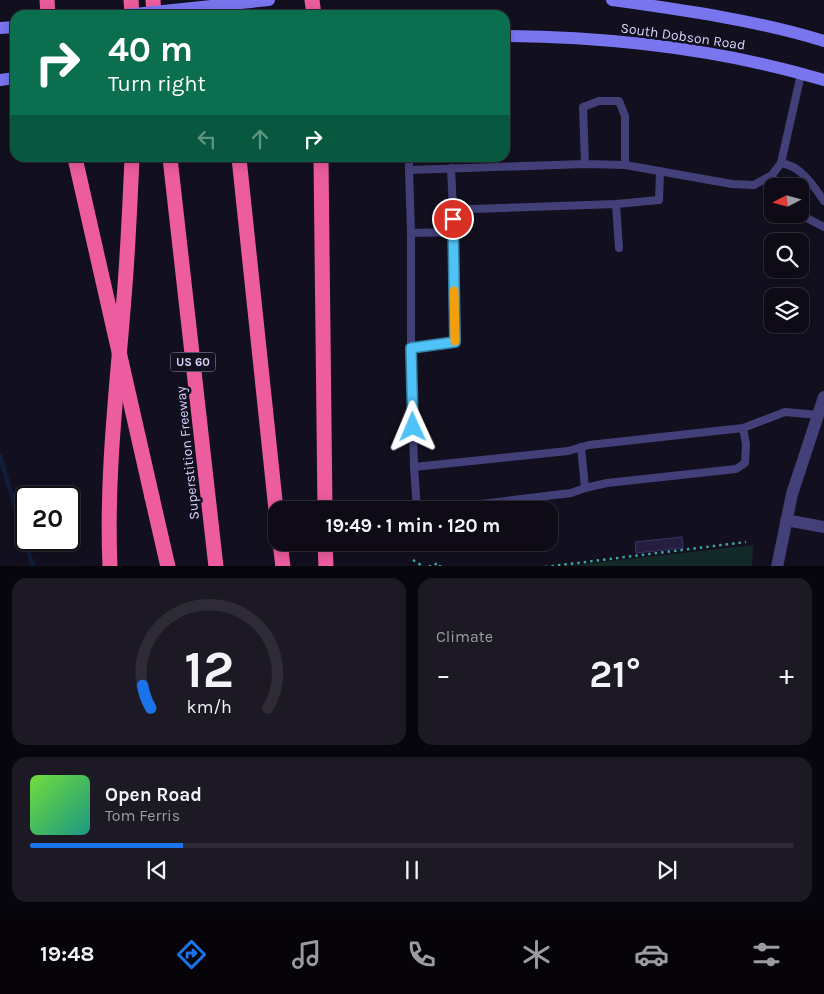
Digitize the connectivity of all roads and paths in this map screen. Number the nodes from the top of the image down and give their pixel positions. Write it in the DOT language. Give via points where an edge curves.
graph roads {
  1 [pos="269,0"];
  2 [pos="612,0"];
  3 [pos="173,10"];
  4 [pos="510,36"];
  5 [pos="824,41"];
  6 [pos="801,74"];
  7 [pos="824,80"];
  8 [pos="76,162"];
  9 [pos="132,162"];
  10 [pos="170,162"];
  11 [pos="239,162"];
  12 [pos="322,162"];
  13 [pos="409,162"];
  14 [pos="781,162"];
  15 [pos="585,164"];
  16 [pos="625,165"];
  17 [pos="451,168"];
  18 [pos="409,170"];
  19 [pos="660,171"];
  20 [pos="772,175"];
  21 [pos="773,178"];
  22 [pos="824,200"];
  23 [pos="616,204"];
  24 [pos="471,208"];
  25 [pos="809,219"];
  26 [pos="824,227"];
  27 [pos="454,232"];
  28 [pos="410,233"];
  29 [pos="619,248"];
  30 [pos="411,348"];
  31 [pos="824,397"];
  32 [pos="818,415"];
  33 [pos="744,428"];
  34 [pos="581,447"];
  35 [pos="414,467"];
  36 [pos="585,488"];
  37 [pos="275,501"];
  38 [pos="325,501"];
  39 [pos="416,501"];
  40 [pos="505,501"];
  41 [pos="786,520"];
  42 [pos="824,527"];
  43 [pos="746,542"];
  44 [pos="281,551"];
  45 [pos="325,551"];
  46 [pos="413,560"];
  47 [pos="110,566"];
  48 [pos="168,566"];
  49 [pos="216,566"];
  50 [pos="282,566"];
  51 [pos="326,566"];
  52 [pos="424,566"];
  53 [pos="429,566"];
  54 [pos="440,566"];
  55 [pos="545,566"];
  56 [pos="777,566"];
  1 -- 3 [label="main road, bridge"];
  2 -- 5 [label="main road, South Dobson Road" via="699,13"];
  4 -- 6 [label="main road, South Dobson Road" via="660,44"];
  6 -- 7 [label="main road, South Dobson Road"];
  6 -- 14 [label="lane"];
  8 -- 48 [label="highway, bridge"];
  9 -- 47 [label="highway" via="125,290 112,418 108,517"];
  10 -- 49 [label="highway, Superstition Freeway / US 60"];
  11 -- 37 [label="highway"];
  12 -- 38 [label="highway"];
  13 -- 18 [label="lane"];
  14 -- 20 [label="lane"];
  14 -- 22 [label="lane" via="792,164"];
  15 -- 16 [label="lane"];
  15 -- 16 [label="lane" via="583,107 599,101 619,102 625,116"];
  15 -- 17 [label="lane"];
  16 -- 19 [label="lane"];
  17 -- 18 [label="lane"];
  17 -- 27 [label="lane"];
  18 -- 28 [label="lane"];
  19 -- 20 [label="lane" via="754,185"];
  19 -- 23 [label="lane" via="660,200"];
  20 -- 21 [label="lane"];
  23 -- 24 [label="lane"];
  23 -- 29 [label="lane"];
  25 -- 26 [label="lane"];
  27 -- 28 [label="lane"];
  27 -- 30 [label="lane" via="455,342"];
  28 -- 30 [label="lane"];
  30 -- 35 [label="lane"];
  31 -- 32 [label="street"];
  32 -- 33 [label="lane" via="786,412"];
  32 -- 41 [label="street"];
  33 -- 34 [label="lane"];
  33 -- 36 [label="lane" via="746,463 736,469"];
  34 -- 35 [label="lane"];
  34 -- 36 [label="lane"];
  35 -- 39 [label="lane"];
  36 -- 40 [label="lane" via="571,493"];
  41 -- 42 [label="street"];
  41 -- 56 [label="street"];
  43 -- 55 [label="path"];
  44 -- 50 [label="highway"];
  45 -- 51 [label="highway"];
  46 -- 52 [label="path"];
  53 -- 54 [label="path"];
}
